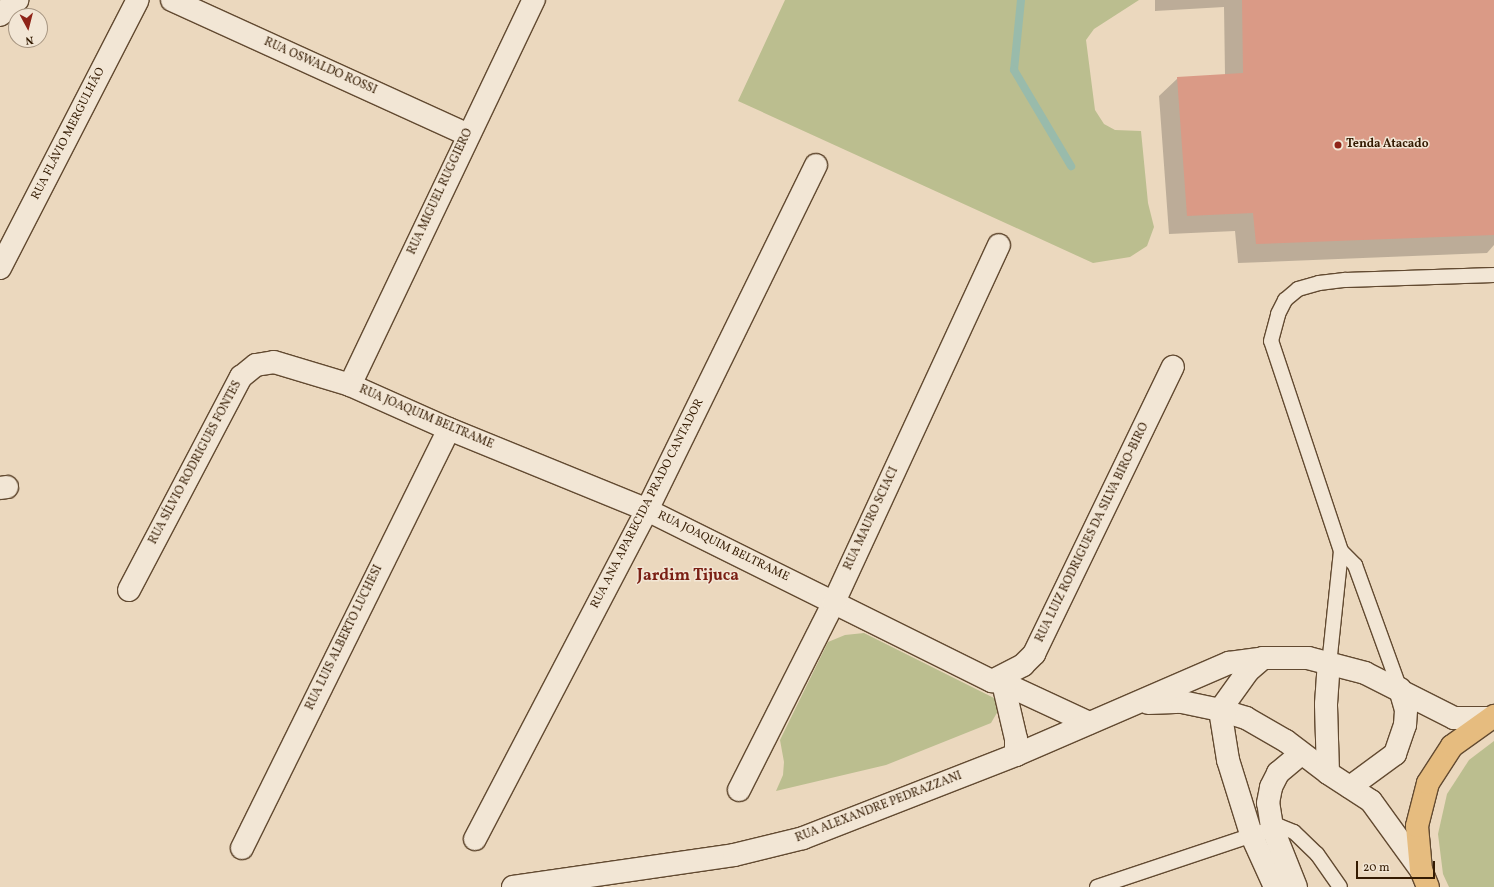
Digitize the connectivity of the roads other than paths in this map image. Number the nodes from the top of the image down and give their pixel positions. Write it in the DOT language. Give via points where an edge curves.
graph roads {
  1 [pos="17,0"];
  2 [pos="138,0"];
  3 [pos="172,0"];
  4 [pos="534,0"];
  5 [pos="0,16"];
  6 [pos="468,135"];
  7 [pos="816,165"];
  8 [pos="999,245"];
  9 [pos="0,268"];
  10 [pos="1494,276"];
  11 [pos="1173,367"];
  12 [pos="350,385"];
  13 [pos="449,429"];
  14 [pos="647,510"];
  15 [pos="1341,550"];
  16 [pos="129,590"];
  17 [pos="834,602"];
  18 [pos="1263,658"];
  19 [pos="1329,665"];
  20 [pos="997,682"];
  21 [pos="1400,689"];
  22 [pos="1139,703"];
  23 [pos="1220,710"];
  24 [pos="1491,717"];
  25 [pos="1089,723"];
  26 [pos="1301,754"];
  27 [pos="1016,755"];
  28 [pos="1328,773"];
  29 [pos="1350,787"];
  30 [pos="739,790"];
  31 [pos="1272,827"];
  32 [pos="1251,834"];
  33 [pos="475,839"];
  34 [pos="242,848"];
  35 [pos="1425,878"];
  36 [pos="513,887"];
  37 [pos="1097,887"];
  38 [pos="1275,887"];
  39 [pos="1296,887"];
  40 [pos="1340,887"];
  1 -- 5 [label="street"];
  2 -- 9 [label="street, RUA FLÁVIO MERGULHÃO"];
  3 -- 6 [label="street, RUA OSWALDO ROSSI"];
  4 -- 6 [label="street, RUA MIGUEL RUGGIERO"];
  6 -- 12 [label="street, RUA MIGUEL RUGGIERO"];
  7 -- 14 [label="street, RUA ANA APARECIDA PRADO CANTADOR"];
  8 -- 17 [label="street, RUA MAURO SCIACI"];
  10 -- 15 [label="lane" via="1345,280 1298,289 1285,300 1278,314 1271,341"];
  11 -- 20 [label="street, RUA LUIZ RODRIGUES DA SILVA BIRO-BIRO" via="1034,654 1023,665"];
  12 -- 13 [label="street, RUA JOAQUIM BELTRAME"];
  12 -- 16 [label="street, RUA SÍLVIO RODRIGUES FONTES" via="274,362 256,365 241,377"];
  13 -- 14 [label="street, RUA JOAQUIM BELTRAME"];
  13 -- 34 [label="street, RUA LUIS ALBERTO LUCHESI"];
  14 -- 17 [label="street, RUA JOAQUIM BELTRAME"];
  14 -- 33 [label="street, RUA ANA APARECIDA PRADO CANTADOR"];
  15 -- 19 [label="lane"];
  15 -- 21 [label="lane" via="1355,565"];
  17 -- 20 [label="street, RUA JOAQUIM BELTRAME"];
  17 -- 30 [label="street, RUA MAURO SCIACI"];
  18 -- 19 [label="street, RUA ALEXANDRE PEDRAZZANI" via="1308,658"];
  18 -- 22 [label="street, RUA ALEXANDRE PEDRAZZANI" via="1229,663"];
  18 -- 23 [label="street" via="1248,671"];
  19 -- 21 [label="street, RUA ALEXANDRE PEDRAZZANI" via="1365,672"];
  19 -- 28 [label="street" via="1326,704"];
  20 -- 25 [label="street, RUA JOAQUIM BELTRAME"];
  20 -- 27 [label="street" via="1016,739"];
  21 -- 24 [label="street, RUA ALEXANDRE PEDRAZZANI" via="1454,718"];
  21 -- 29 [label="street" via="1406,710 1405,725 1395,754"];
  22 -- 23 [label="street, RUA ALEXANDRE PEDRAZZANI" via="1182,702"];
  22 -- 25 [label="street, RUA ALEXANDRE PEDRAZZANI"];
  23 -- 26 [label="street, RUA ALEXANDRE PEDRAZZANI" via="1246,718 1286,741"];
  23 -- 32 [label="street" via="1228,760"];
  24 -- 35 [label="main road" via="1452,746 1428,783 1417,826"];
  25 -- 27 [label="street, RUA ALEXANDRE PEDRAZZANI"];
  26 -- 28 [label="street, RUA ALEXANDRE PEDRAZZANI"];
  26 -- 31 [label="street" via="1278,774 1271,787 1268,803"];
  27 -- 36 [label="street, RUA ALEXANDRE PEDRAZZANI" via="803,838 734,855"];
  28 -- 29 [label="street, RUA ALEXANDRE PEDRAZZANI"];
  29 -- 35 [label="street, RUA ALEXANDRE PEDRAZZANI" via="1371,801"];
  31 -- 32 [label="lane"];
  31 -- 39 [label="street"];
  31 -- 40 [label="lane" via="1286,828 1294,832 1326,865"];
  32 -- 37 [label="lane"];
  32 -- 38 [label="street"];
}
